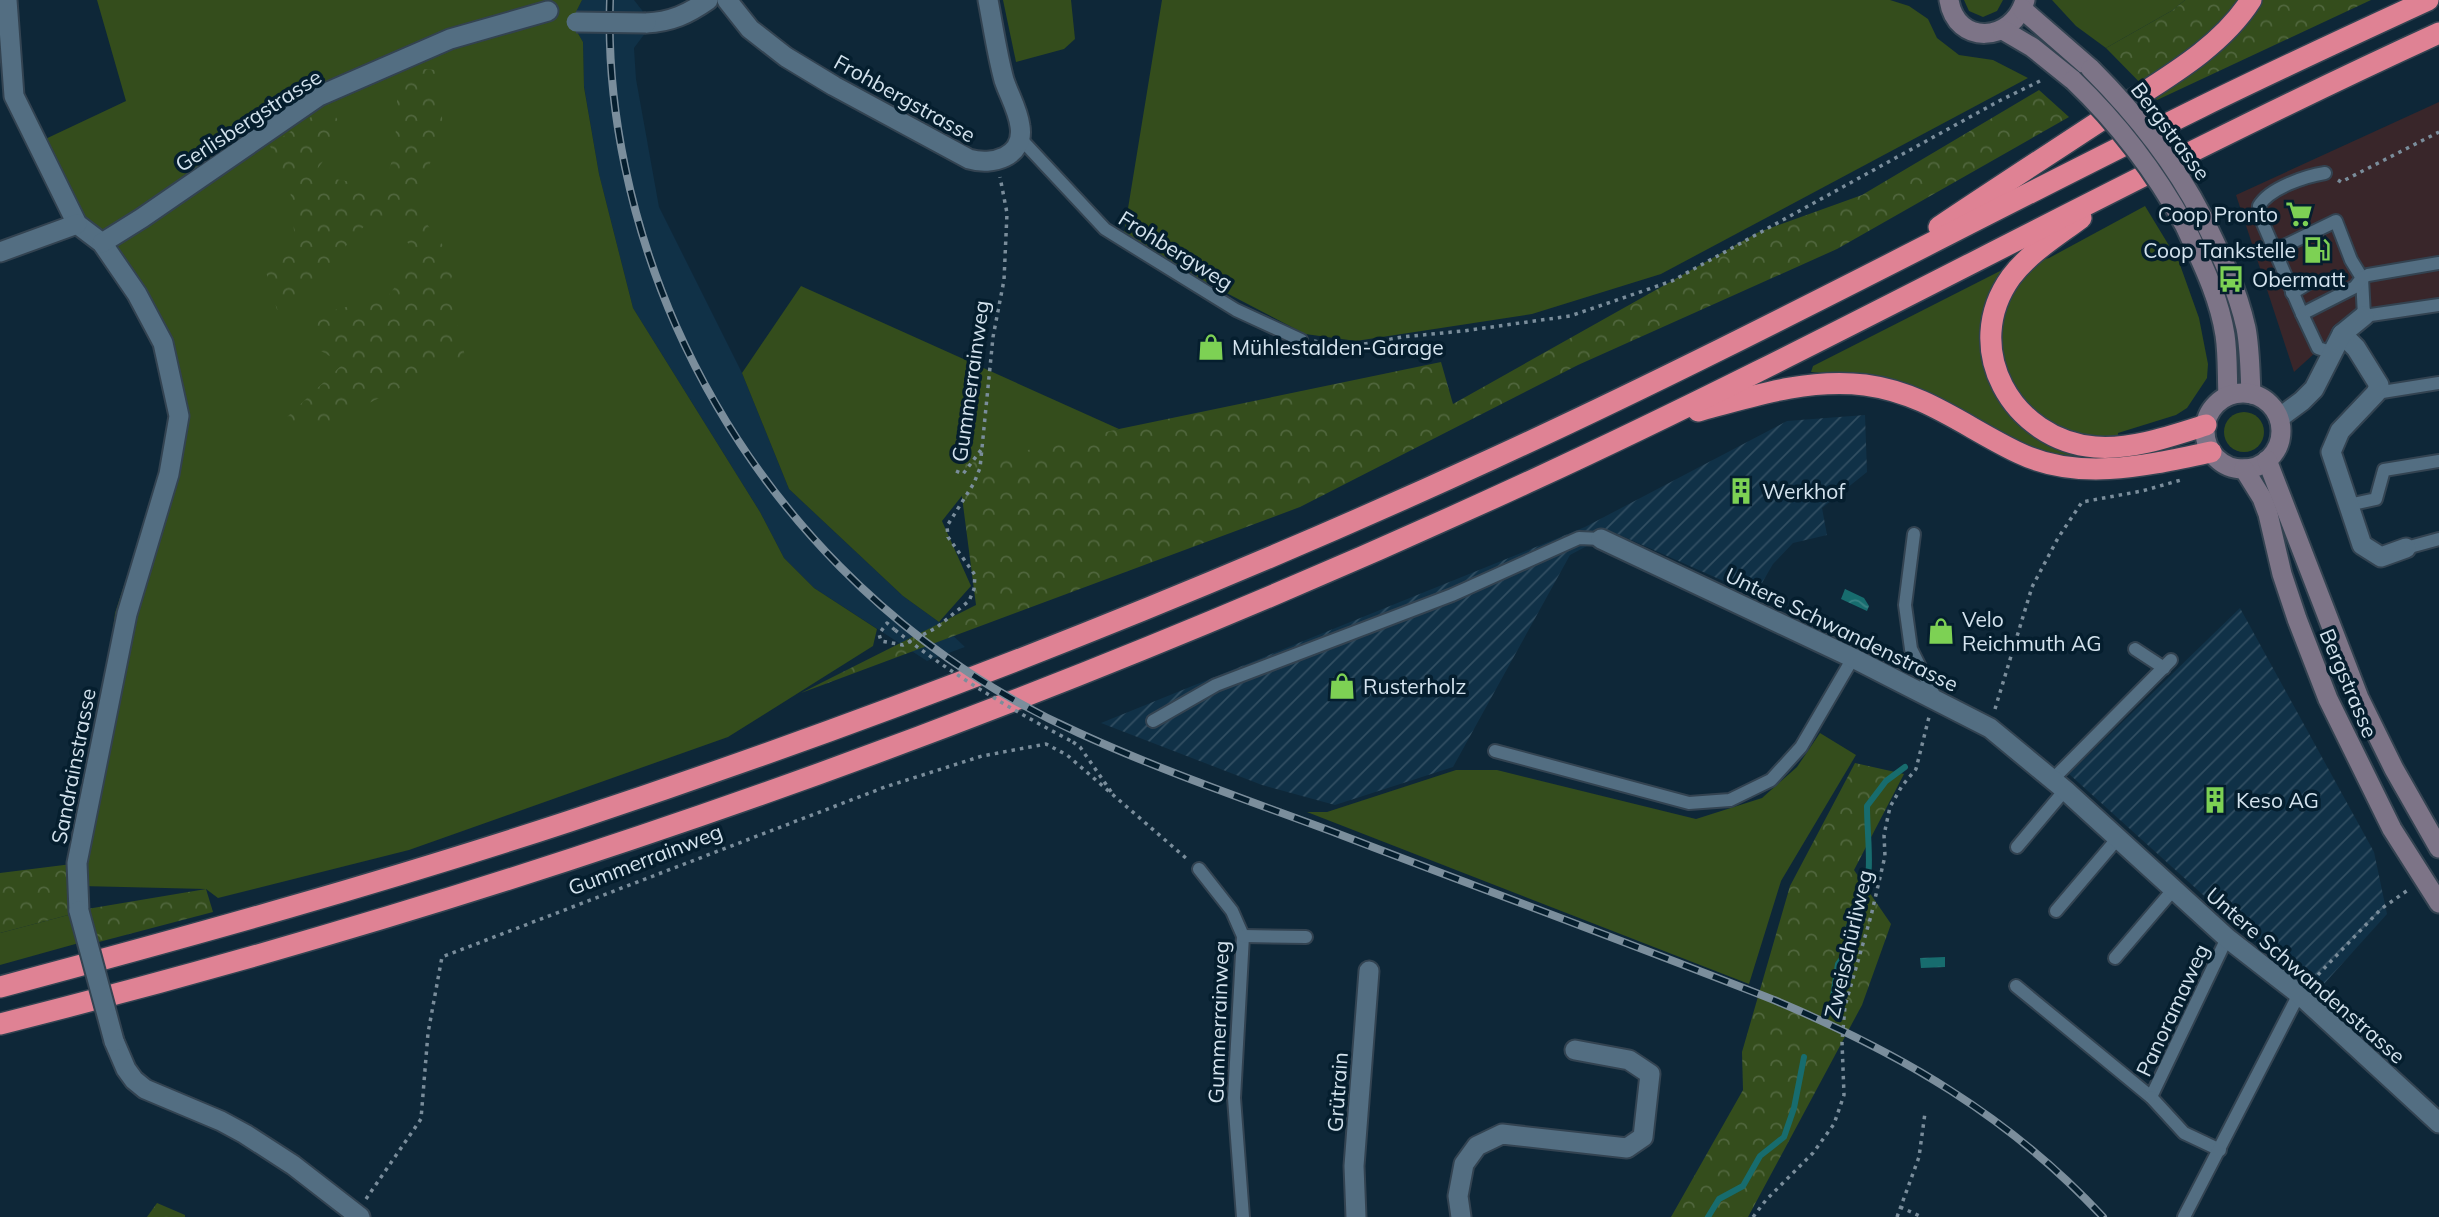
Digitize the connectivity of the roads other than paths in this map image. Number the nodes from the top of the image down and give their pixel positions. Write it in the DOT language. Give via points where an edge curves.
graph roads {
  1 [pos="6,0"];
  2 [pos="708,0"];
  3 [pos="988,0"];
  4 [pos="1949,0"];
  5 [pos="2251,0"];
  6 [pos="2428,0"];
  7 [pos="730,1"];
  8 [pos="2024,4"];
  9 [pos="543,5"];
  10 [pos="2003,30"];
  11 [pos="2439,33"];
  12 [pos="1020,138"];
  13 [pos="2325,173"];
  14 [pos="2122,187"];
  15 [pos="77,223"];
  16 [pos="102,243"];
  17 [pos="2274,251"];
  18 [pos="0,252"];
  19 [pos="2439,263"];
  20 [pos="2362,278"];
  21 [pos="2312,281"];
  22 [pos="1849,285"];
  23 [pos="2292,293"];
  24 [pos="2439,305"];
  25 [pos="2302,314"];
  26 [pos="2364,316"];
  27 [pos="2342,334"];
  28 [pos="1301,340"];
  29 [pos="2333,353"];
  30 [pos="2439,383"];
  31 [pos="2376,393"];
  32 [pos="2251,394"];
  33 [pos="2228,396"];
  34 [pos="2279,418"];
  35 [pos="1653,424"];
  36 [pos="2206,425"];
  37 [pos="2211,452"];
  38 [pos="2267,460"];
  39 [pos="2439,461"];
  40 [pos="2244,469"];
  41 [pos="2348,505"];
  42 [pos="1914,534"];
  43 [pos="1601,539"];
  44 [pos="2439,539"];
  45 [pos="2406,548"];
  46 [pos="2135,649"];
  47 [pos="1853,658"];
  48 [pos="1937,699"];
  49 [pos="1153,720"];
  50 [pos="1495,751"];
  51 [pos="2059,784"];
  52 [pos="2118,838"];
  53 [pos="2017,847"];
  54 [pos="2439,848"];
  55 [pos="1199,869"];
  56 [pos="2173,890"];
  57 [pos="2439,903"];
  58 [pos="2056,911"];
  59 [pos="1243,936"];
  60 [pos="1307,937"];
  61 [pos="2227,938"];
  62 [pos="2115,958"];
  63 [pos="1369,971"];
  64 [pos="2015,986"];
  65 [pos="0,987"];
  66 [pos="2300,994"];
  67 [pos="0,1024"];
  68 [pos="1575,1050"];
  69 [pos="2151,1097"];
  70 [pos="2439,1123"];
  71 [pos="2220,1150"];
  72 [pos="358,1215"];
  73 [pos="1243,1217"];
  74 [pos="1356,1217"];
  75 [pos="1461,1217"];
  76 [pos="2183,1217"];
  1 -- 15 [label="street" via="15,96"];
  2 -- 9 [label="street, bridge" via="676,19 646,23 576,22 557,17"];
  3 -- 12 [label="street"];
  4 -- 10 [label="main road, Bergstrasse" via="1955,17 1972,31"];
  5 -- 22 [label="highway" via="2221,36 2178,68"];
  6 -- 22 [label="highway" via="2203,106"];
  7 -- 12 [label="street, Frohbergstrasse" via="750,29 786,57 969,159 997,162 1008,157"];
  8 -- 10 [label="main road, Bergstrasse" via="2018,18"];
  8 -- 32 [label="main road, Bergstrasse, bridge" via="2127,108 2188,190 2223,258 2238,302 2246,330"];
  9 -- 16 [label="street, Gerlisbergstrasse" via="450,39 319,96"];
  10 -- 33 [label="main road, Bergstrasse, bridge" via="2073,80 2159,180 2185,226 2220,309"];
  11 -- 14 [label="highway"];
  12 -- 28 [label="lane, Frohbergweg" via="1105,229 1236,310"];
  13 -- 17 [label="lane" via="2309,176 2259,206"];
  14 -- 35 [label="highway"];
  14 -- 36 [label="highway" via="2035,253 2006,285 1992,331 1997,374 2020,412 2040,429 2072,442 2124,446"];
  15 -- 16 [label="street, Sandrainstrasse"];
  15 -- 18 [label="street"];
  16 -- 72 [label="street, Sandrainstrasse, bridge" via="163,343 179,416 169,474 127,614 77,863 79,911 114,1041 134,1080 145,1090 245,1134 293,1164"];
  17 -- 20 [label="lane" via="2336,221 2347,262"];
  17 -- 23 [label="lane"];
  19 -- 20 [label="lane"];
  20 -- 25 [label="lane" via="2355,287"];
  20 -- 26 [label="lane"];
  21 -- 23 [label="lane"];
  22 -- 65 [label="highway" via="1492,459 1265,559 1015,661 809,738 488,847"];
  23 -- 25 [label="lane"];
  24 -- 26 [label="lane"];
  25 -- 29 [label="lane" via="2318,348"];
  26 -- 27 [label="street"];
  27 -- 29 [label="street"];
  27 -- 31 [label="street" via="2375,375"];
  29 -- 34 [label="street" via="2314,389"];
  30 -- 31 [label="lane"];
  31 -- 41 [label="street" via="2340,431 2331,452"];
  32 -- 33 [label="main road"];
  32 -- 34 [label="main road" via="2263,398"];
  33 -- 36 [label="main road" via="2213,408"];
  34 -- 38 [label="main road" via="2280,441"];
  35 -- 37 [label="highway" via="1785,388 1852,384 1920,399 2018,453 2060,467 2112,468"];
  35 -- 67 [label="highway" via="1288,589 922,735 439,901"];
  36 -- 37 [label="main road"];
  37 -- 40 [label="main road" via="2231,467"];
  38 -- 40 [label="main road"];
  38 -- 54 [label="main road, Bergstrasse" via="2359,698"];
  39 -- 41 [label="lane" via="2384,471 2376,499"];
  40 -- 57 [label="main road, Bergstrasse" via="2268,514 2282,574 2328,699 2392,829"];
  41 -- 45 [label="street" via="2362,545 2381,557"];
  42 -- 48 [label="lane" via="1905,605 1911,649"];
  43 -- 47 [label="street, Untere Schwandenstrasse"];
  43 -- 49 [label="lane" via="1579,538 1452,595 1216,685"];
  44 -- 45 [label="lane"];
  46 -- 51 [label="lane" via="2168,664"];
  47 -- 48 [label="street, Untere Schwandenstrasse"];
  47 -- 50 [label="lane" via="1801,747 1771,780 1730,800 1689,803"];
  48 -- 51 [label="street, Untere Schwandenstrasse" via="1990,728"];
  51 -- 52 [label="street, Untere Schwandenstrasse"];
  51 -- 53 [label="lane"];
  52 -- 56 [label="street, Untere Schwandenstrasse"];
  52 -- 58 [label="lane"];
  55 -- 59 [label="lane, Gummerrainweg" via="1232,911"];
  56 -- 61 [label="street, Untere Schwandenstrasse"];
  56 -- 62 [label="lane, Untere Schwandenstrasse"];
  59 -- 60 [label="lane"];
  59 -- 73 [label="lane, Gummerrainweg" via="1234,1098"];
  61 -- 66 [label="street, Untere Schwandenstrasse"];
  61 -- 69 [label="lane, Panoramaweg"];
  63 -- 74 [label="street, Grütrain" via="1354,1166"];
  64 -- 69 [label="lane, Panoramaweg"];
  66 -- 70 [label="street, Untere Schwandenstrasse"];
  66 -- 71 [label="lane"];
  68 -- 75 [label="street" via="1629,1060 1650,1074 1643,1137 1627,1148 1502,1133 1477,1146 1464,1164 1458,1196"];
  69 -- 71 [label="lane, Panoramaweg" via="2184,1133"];
  71 -- 76 [label="lane"];
}
